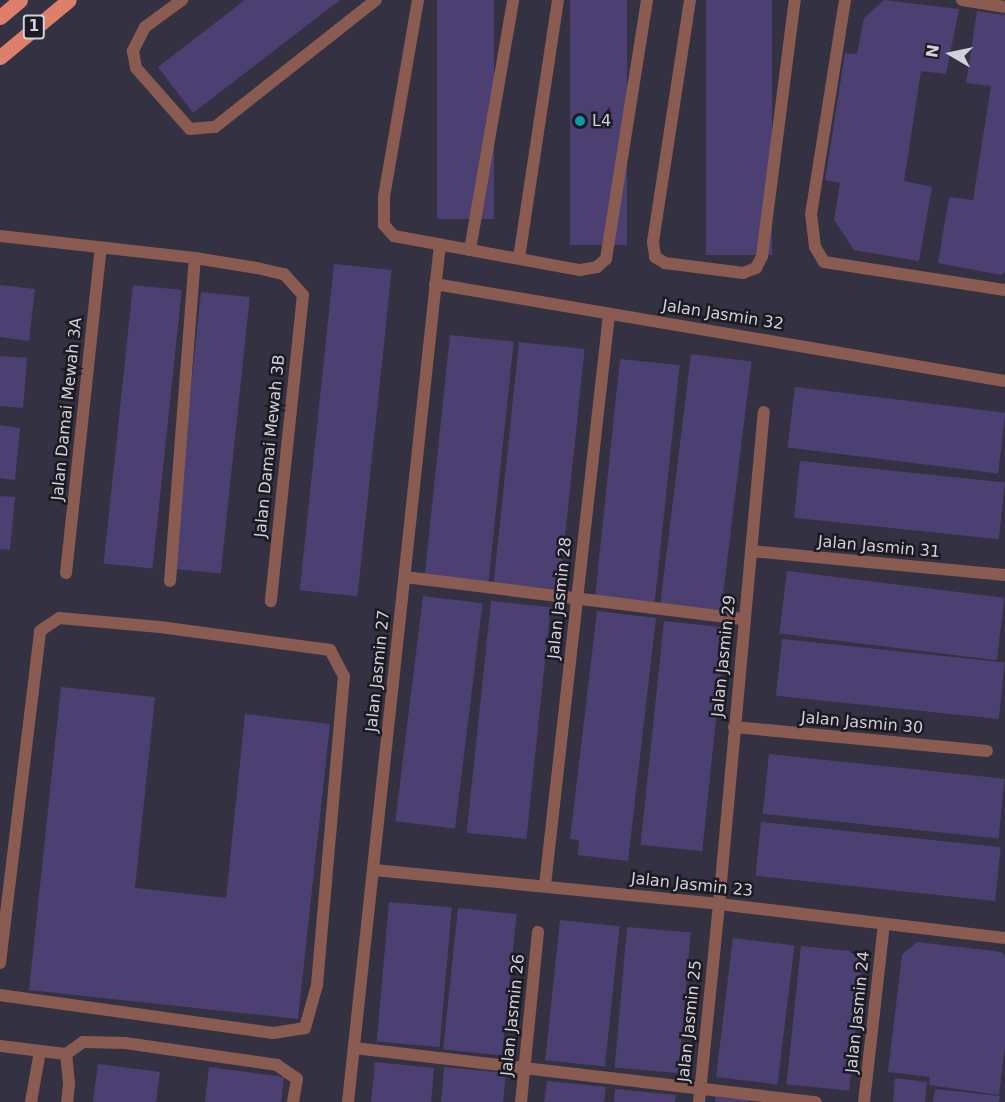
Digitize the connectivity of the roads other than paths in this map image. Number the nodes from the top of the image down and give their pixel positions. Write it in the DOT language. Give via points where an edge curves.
graph roads {
  1 [pos="20,0"];
  2 [pos="69,0"];
  3 [pos="182,0"];
  4 [pos="376,0"];
  5 [pos="418,0"];
  6 [pos="513,0"];
  7 [pos="558,0"];
  8 [pos="647,0"];
  9 [pos="690,0"];
  10 [pos="795,0"];
  11 [pos="845,0"];
  12 [pos="962,0"];
  13 [pos="1005,7"];
  14 [pos="0,17"];
  15 [pos="0,57"];
  16 [pos="0,236"];
  17 [pos="440,244"];
  18 [pos="101,248"];
  19 [pos="470,250"];
  20 [pos="195,258"];
  21 [pos="519,258"];
  22 [pos="435,284"];
  23 [pos="1005,290"];
  24 [pos="609,314"];
  25 [pos="1005,381"];
  26 [pos="764,412"];
  27 [pos="751,551"];
  28 [pos="66,573"];
  29 [pos="1005,575"];
  30 [pos="405,577"];
  31 [pos="170,581"];
  32 [pos="576,598"];
  33 [pos="271,601"];
  34 [pos="744,619"];
  35 [pos="734,727"];
  36 [pos="987,751"];
  37 [pos="374,870"];
  38 [pos="545,885"];
  39 [pos="719,904"];
  40 [pos="884,925"];
  41 [pos="538,932"];
  42 [pos="1005,938"];
  43 [pos="715,944"];
  44 [pos="0,963"];
  45 [pos="0,995"];
  46 [pos="0,1046"];
  47 [pos="354,1048"];
  48 [pos="40,1051"];
  49 [pos="66,1054"];
  50 [pos="524,1068"];
  51 [pos="700,1096"];
  52 [pos="31,1102"];
  53 [pos="67,1102"];
  54 [pos="293,1102"];
  55 [pos="348,1102"];
  56 [pos="521,1102"];
  57 [pos="816,1102"];
  58 [pos="864,1102"];
  1 -- 14 [label="main road, 1"];
  2 -- 15 [label="main road, 1"];
  3 -- 4 [label="street" via="145,27 133,51 136,68 190,129 215,127"];
  5 -- 17 [label="street" via="384,196 384,225 394,236"];
  6 -- 19 [label="street"];
  7 -- 21 [label="street"];
  8 -- 21 [label="street" via="606,259 597,267 580,270"];
  9 -- 10 [label="street" via="654,242 655,257 665,263 743,273 756,268 762,256"];
  11 -- 23 [label="street" via="811,214 815,247 824,262"];
  12 -- 13 [label="street"];
  16 -- 18 [label="street"];
  17 -- 19 [label="street"];
  17 -- 22 [label="street, Jalan Jasmin 27"];
  18 -- 20 [label="street"];
  18 -- 28 [label="street, Jalan Damai Mewah 3A"];
  19 -- 21 [label="street"];
  20 -- 31 [label="street"];
  20 -- 33 [label="street, Jalan Damai Mewah 3B" via="284,274 303,295"];
  22 -- 24 [label="street, Jalan Jasmin 32"];
  22 -- 30 [label="street, Jalan Jasmin 27"];
  24 -- 25 [label="street, Jalan Jasmin 32"];
  24 -- 32 [label="street, Jalan Jasmin 28"];
  26 -- 27 [label="street, Jalan Jasmin 29"];
  27 -- 29 [label="street, Jalan Jasmin 31"];
  27 -- 34 [label="street, Jalan Jasmin 29"];
  30 -- 32 [label="street"];
  30 -- 37 [label="street, Jalan Jasmin 27"];
  32 -- 34 [label="street"];
  32 -- 38 [label="street, Jalan Jasmin 28"];
  34 -- 35 [label="street, Jalan Jasmin 29"];
  35 -- 36 [label="street, Jalan Jasmin 30"];
  35 -- 39 [label="street, Jalan Jasmin 29"];
  37 -- 38 [label="street, Jalan Jasmin 23"];
  37 -- 47 [label="street, Jalan Jasmin 27"];
  38 -- 39 [label="street, Jalan Jasmin 23"];
  39 -- 40 [label="street, Jalan Jasmin 23"];
  39 -- 43 [label="street, Jalan Jasmin 29"];
  40 -- 42 [label="street, Jalan Jasmin 23"];
  40 -- 58 [label="street, Jalan Jasmin 24"];
  41 -- 50 [label="street, Jalan Jasmin 26"];
  43 -- 51 [label="street, Jalan Jasmin 25"];
  44 -- 45 [label="street" via="40,631 59,618 330,650 344,676 317,985 305,1028 273,1033"];
  46 -- 48 [label="street"];
  47 -- 50 [label="street"];
  47 -- 55 [label="street, Jalan Jasmin 27"];
  48 -- 49 [label="street"];
  48 -- 52 [label="street"];
  49 -- 53 [label="street"];
  49 -- 54 [label="street" via="83,1042 126,1043 277,1065 297,1078"];
  50 -- 51 [label="street"];
  50 -- 56 [label="street, Jalan Jasmin 26"];
  51 -- 57 [label="street"];
}
